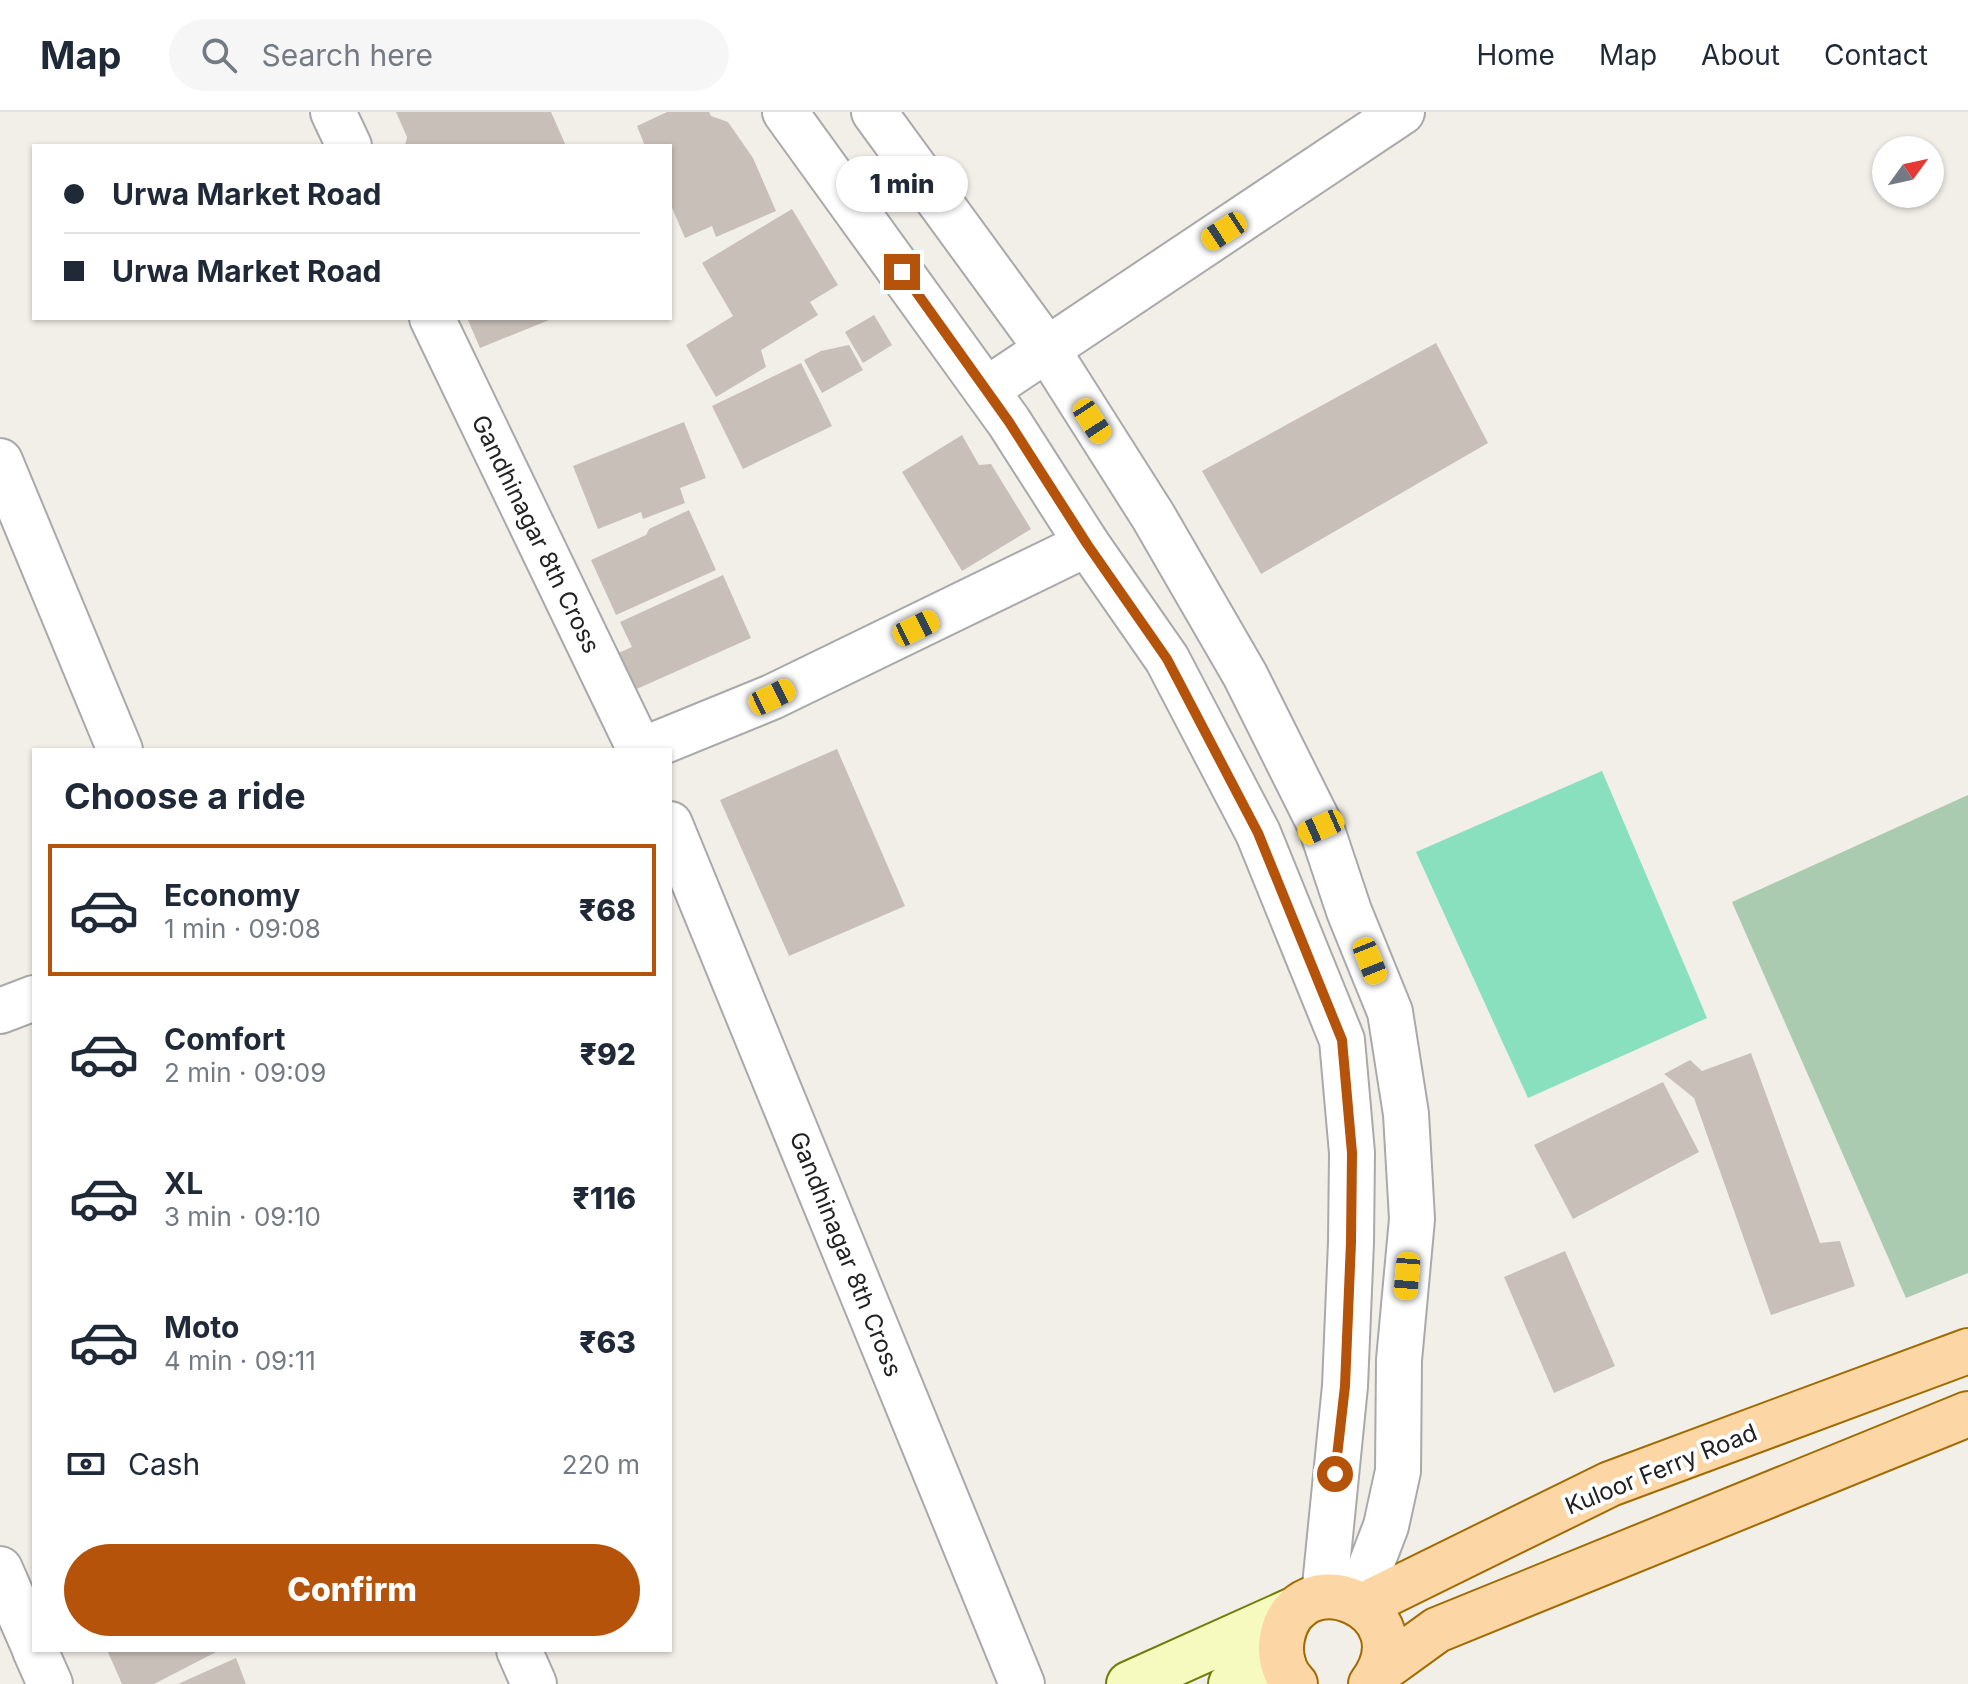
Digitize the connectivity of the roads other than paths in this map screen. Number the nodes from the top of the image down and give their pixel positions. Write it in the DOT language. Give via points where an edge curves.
graph roads {
  1 [pos="333,112"];
  2 [pos="785,112"];
  3 [pos="874,112"];
  4 [pos="1402,112"];
  5 [pos="348,144"];
  6 [pos="433,320"];
  7 [pos="1047,349"];
  8 [pos="986,390"];
  9 [pos="0,461"];
  10 [pos="1087,544"];
  11 [pos="119,748"];
  12 [pos="640,748"];
  13 [pos="646,748"];
  14 [pos="1321,827"];
  15 [pos="672,829"];
  16 [pos="1265,851"];
  17 [pos="32,999"];
  18 [pos="0,1011"];
  19 [pos="1968,1351"];
  20 [pos="1968,1414"];
  21 [pos="0,1569"];
  22 [pos="1335,1603"];
  23 [pos="32,1642"];
  24 [pos="36,1652"];
  25 [pos="520,1652"];
  26 [pos="1289,1674"];
  27 [pos="1375,1678"];
  28 [pos="50,1684"];
  29 [pos="534,1684"];
  30 [pos="1022,1684"];
  31 [pos="1129,1684"];
  32 [pos="1231,1684"];
  1 -- 5 [label="street"];
  2 -- 8 [label="street"];
  3 -- 7 [label="street"];
  4 -- 7 [label="street"];
  6 -- 12 [label="street, Gandhinagar 8th Cross"];
  7 -- 8 [label="street"];
  7 -- 14 [label="street" via="1245,675"];
  8 -- 10 [label="street"];
  9 -- 11 [label="street"];
  10 -- 13 [label="street" via="772,697"];
  10 -- 16 [label="street" via="1167,659"];
  14 -- 16 [label="street"];
  14 -- 22 [label="street" via="1390,1012 1406,1114 1412,1219 1399,1360 1398,1471 1386,1526"];
  15 -- 30 [label="street, Gandhinagar 8th Cross"];
  16 -- 22 [label="street" via="1342,1040 1352,1153"];
  17 -- 18 [label="street"];
  19 -- 22 [label="main road, Kuloor Ferry Road" via="1610,1484"];
  20 -- 27 [label="main road" via="1437,1630"];
  21 -- 23 [label="street"];
  22 -- 26 [label="main road" via="1288,1620 1280,1648"];
  22 -- 27 [label="main road" via="1379,1624 1384,1656"];
  22 -- 31 [label="main road"];
  24 -- 28 [label="street"];
  25 -- 29 [label="street"];
  26 -- 32 [label="main road"];
}
